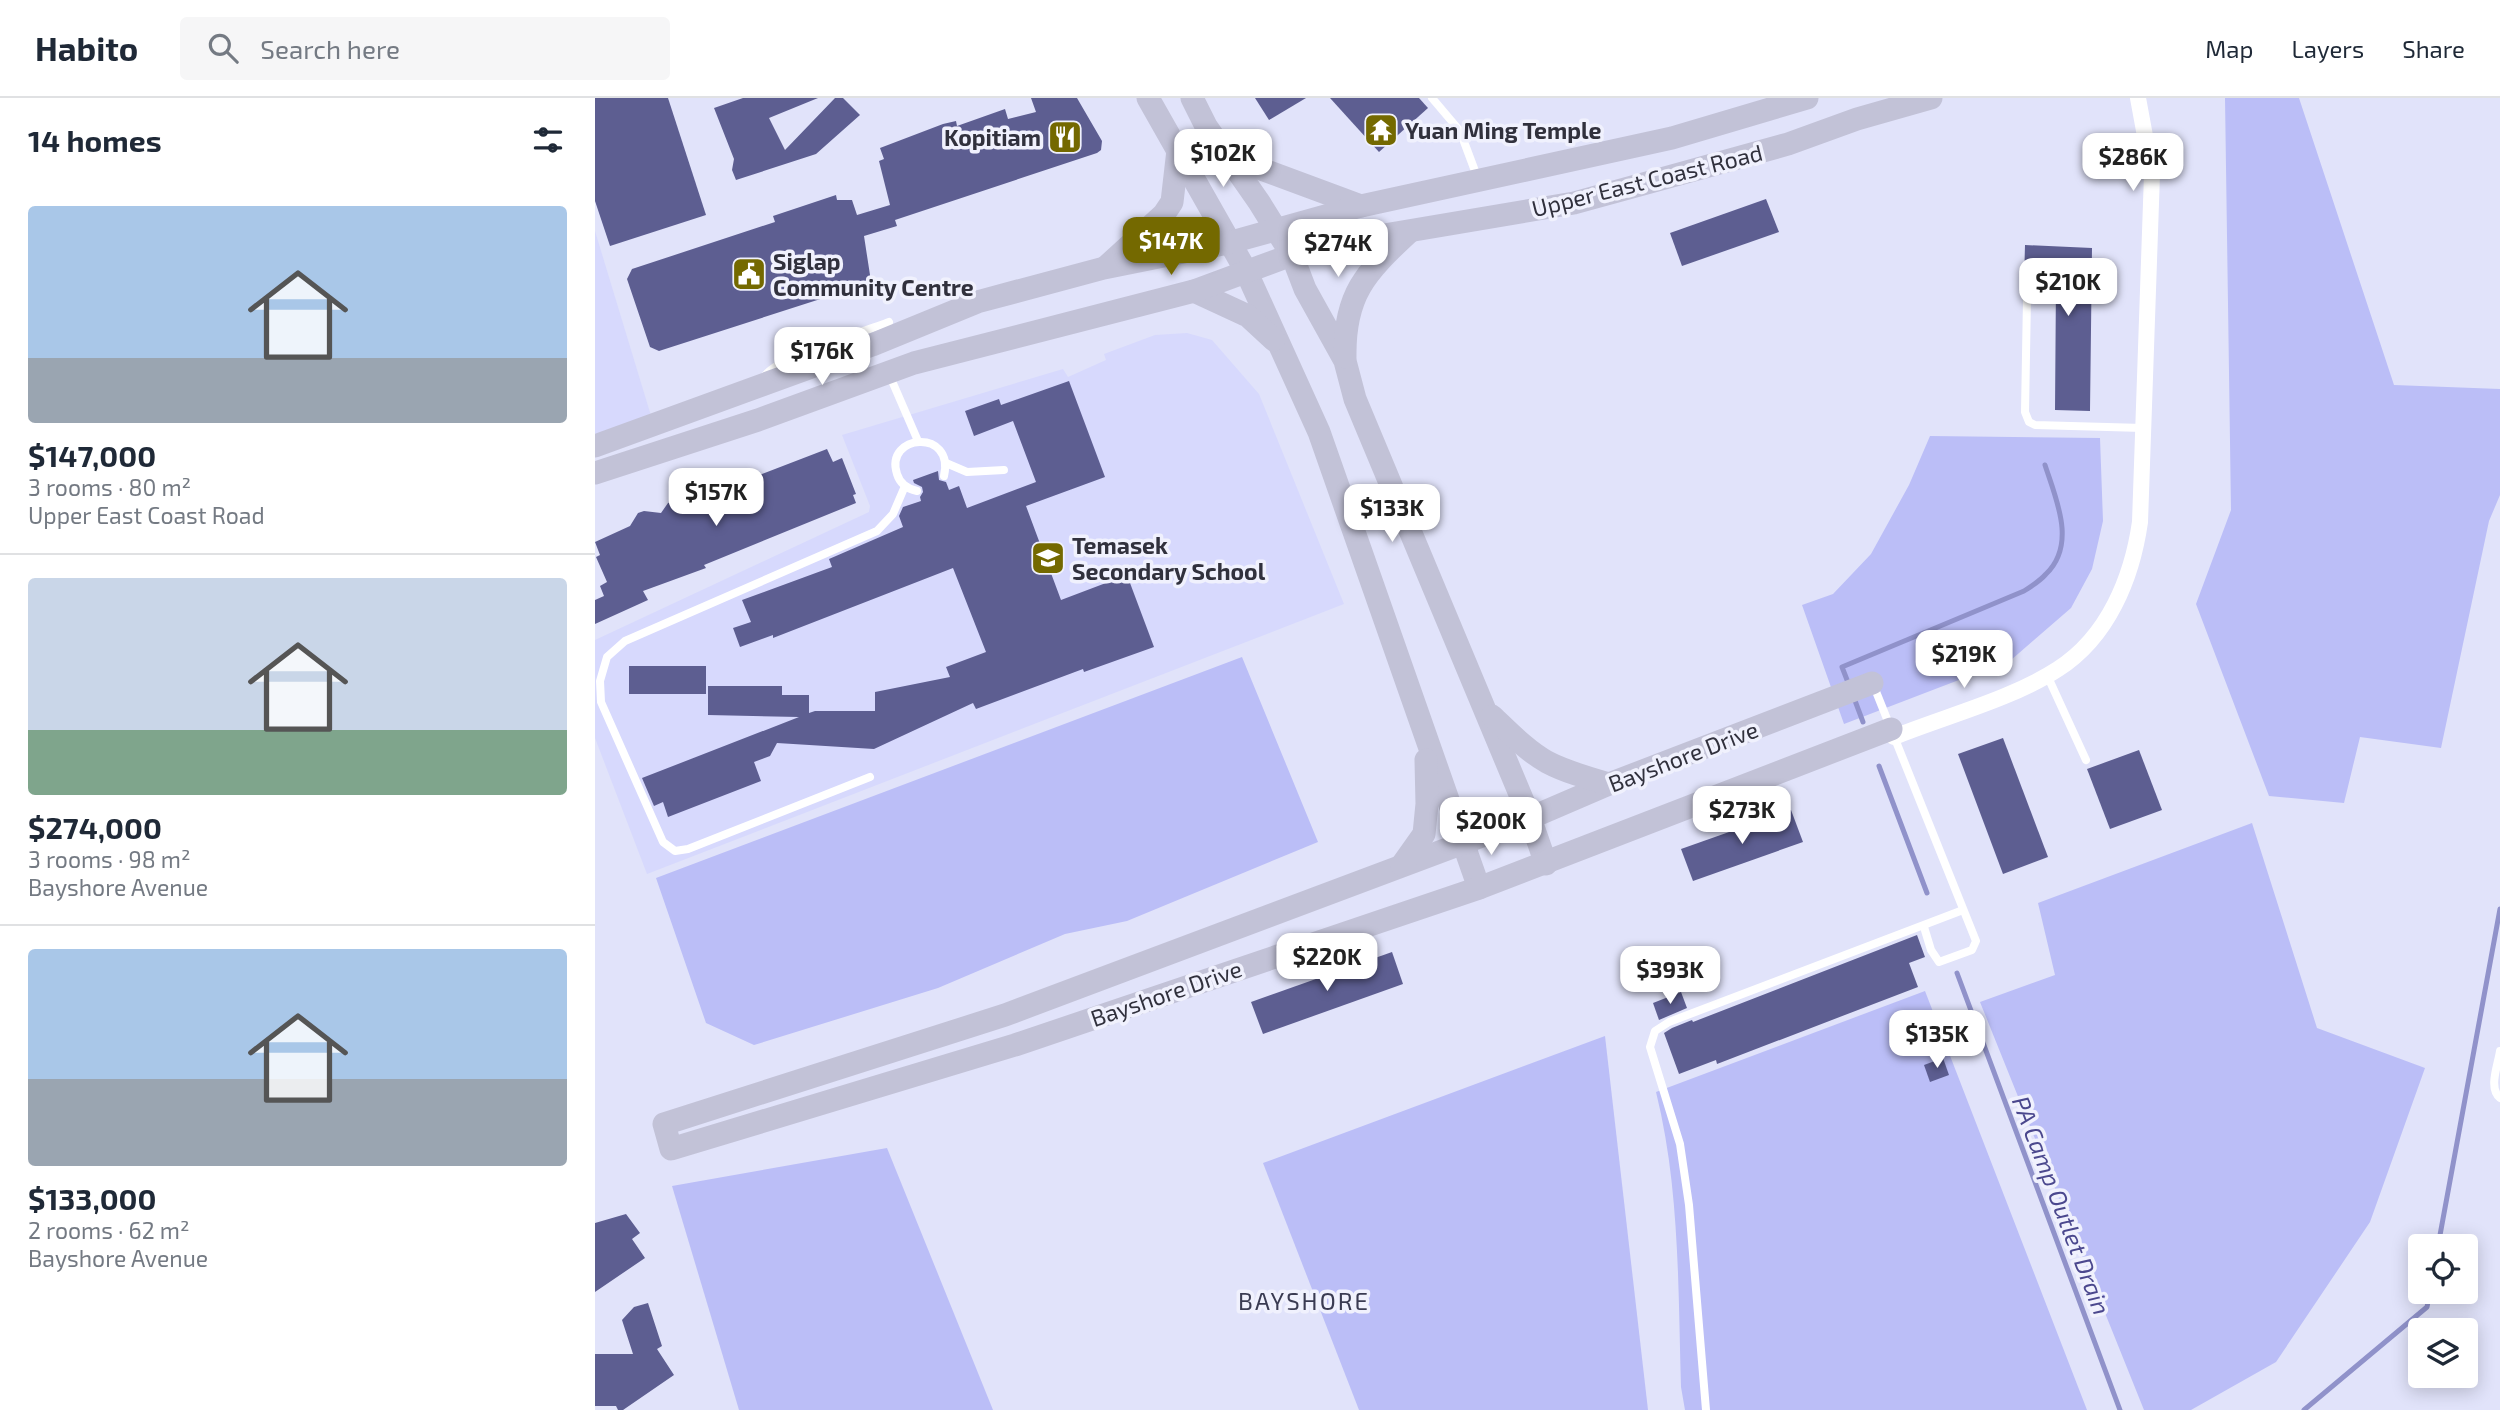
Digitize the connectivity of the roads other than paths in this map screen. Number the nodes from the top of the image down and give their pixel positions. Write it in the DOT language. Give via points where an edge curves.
graph roads {
  1 [pos="1148,98"];
  2 [pos="1192,98"];
  3 [pos="1431,98"];
  4 [pos="1807,98"];
  5 [pos="1931,98"];
  6 [pos="2138,98"];
  7 [pos="1206,126"];
  8 [pos="1178,150"];
  9 [pos="1479,182"];
  10 [pos="1361,206"];
  11 [pos="1275,230"];
  12 [pos="1409,232"];
  13 [pos="1228,243"];
  14 [pos="1292,255"];
  15 [pos="1104,268"];
  16 [pos="1246,271"];
  17 [pos="1194,290"];
  18 [pos="2027,298"];
  19 [pos="889,323"];
  20 [pos="1282,348"];
  21 [pos="1345,361"];
  22 [pos="888,372"];
  23 [pos="757,388"];
  24 [pos="2143,428"];
  25 [pos="918,441"];
  26 [pos="595,446"];
  27 [pos="946,463"];
  28 [pos="1004,470"];
  29 [pos="595,473"];
  30 [pos="944,476"];
  31 [pos="905,486"];
  32 [pos="917,491"];
  33 [pos="2047,675"];
  34 [pos="1873,683"];
  35 [pos="1484,709"];
  36 [pos="1420,723"];
  37 [pos="1892,733"];
  38 [pos="2086,760"];
  39 [pos="870,777"];
  40 [pos="1609,784"];
  41 [pos="1530,818"];
  42 [pos="1462,843"];
  43 [pos="1546,864"];
  44 [pos="1402,866"];
  45 [pos="1479,888"];
  46 [pos="1963,910"];
  47 [pos="1924,927"];
  48 [pos="2500,1051"];
  49 [pos="2500,1098"];
  50 [pos="688,1116"];
  51 [pos="696,1141"];
  52 [pos="1706,1410"];
  1 -- 8 [label="main road"];
  2 -- 7 [label="main road"];
  3 -- 9 [label="lane" via="1461,131"];
  4 -- 9 [label="main road, Upper East Coast Road" via="1672,138"];
  5 -- 12 [label="main road, Upper East Coast Road" via="1788,144 1574,202"];
  6 -- 24 [label="street" via="2152,174"];
  7 -- 10 [label="main road" via="1246,162"];
  7 -- 11 [label="main road"];
  8 -- 13 [label="main road"];
  8 -- 15 [label="main road" via="1172,202"];
  9 -- 10 [label="main road, Upper East Coast Road"];
  10 -- 11 [label="main road, Upper East Coast Road"];
  11 -- 13 [label="main road, Upper East Coast Road"];
  11 -- 14 [label="main road"];
  12 -- 14 [label="main road, Upper East Coast Road" via="1360,237"];
  12 -- 21 [label="main road" via="1356,290 1345,331"];
  13 -- 15 [label="main road, Upper East Coast Road"];
  13 -- 16 [label="main road"];
  14 -- 16 [label="main road, Upper East Coast Road"];
  14 -- 21 [label="main road" via="1305,289"];
  15 -- 23 [label="main road, Upper East Coast Road" via="977,302"];
  16 -- 17 [label="main road, Upper East Coast Road"];
  16 -- 20 [label="main road"];
  17 -- 20 [label="main road" via="1248,316"];
  17 -- 22 [label="main road, Upper East Coast Road"];
  18 -- 24 [label="lane" via="2025,412 2029,422"];
  19 -- 23 [label="lane" via="793,356 767,371"];
  20 -- 36 [label="main road" via="1319,432"];
  21 -- 35 [label="main road" via="1355,399"];
  22 -- 25 [label="lane"];
  22 -- 29 [label="main road, Upper East Coast Road"];
  23 -- 26 [label="main road, Upper East Coast Road"];
  24 -- 33 [label="street" via="2136,554 2117,601 2095,635"];
  25 -- 27 [label="lane" via="936,446"];
  25 -- 31 [label="lane" via="908,444 896,460 895,470"];
  27 -- 28 [label="lane" via="967,472"];
  27 -- 30 [label="lane"];
  31 -- 32 [label="lane"];
  31 -- 39 [label="lane" via="893,514 877,531 625,641 607,657 600,681 601,702 663,842 675,852"];
  33 -- 37 [label="street"];
  33 -- 38 [label="lane"];
  34 -- 37 [label="lane"];
  34 -- 40 [label="main road, Bayshore Drive"];
  35 -- 40 [label="main road" via="1544,761"];
  35 -- 41 [label="main road"];
  36 -- 42 [label="main road"];
  36 -- 44 [label="main road" via="1428,773 1424,834"];
  37 -- 43 [label="main road, Bayshore Drive"];
  37 -- 46 [label="lane"];
  40 -- 41 [label="main road, Bayshore Drive"];
  41 -- 42 [label="main road, Bayshore Drive"];
  41 -- 43 [label="main road"];
  42 -- 44 [label="main road, Bayshore Drive"];
  42 -- 45 [label="main road"];
  43 -- 45 [label="main road, Bayshore Drive"];
  44 -- 50 [label="main road, Bayshore Drive" via="1005,1015"];
  45 -- 51 [label="main road, Bayshore Drive" via="1015,1045"];
  46 -- 47 [label="lane"];
  46 -- 47 [label="lane" via="1976,941 1972,950 1936,961"];
  47 -- 52 [label="lane" via="1669,1022 1651,1039 1680,1144"];
  48 -- 49 [label="lane" via="2494,1088"];
  50 -- 51 [label="main road"];
  50 -- 51 [label="main road, Bayshore Drive" via="664,1124 671,1149"];
}
